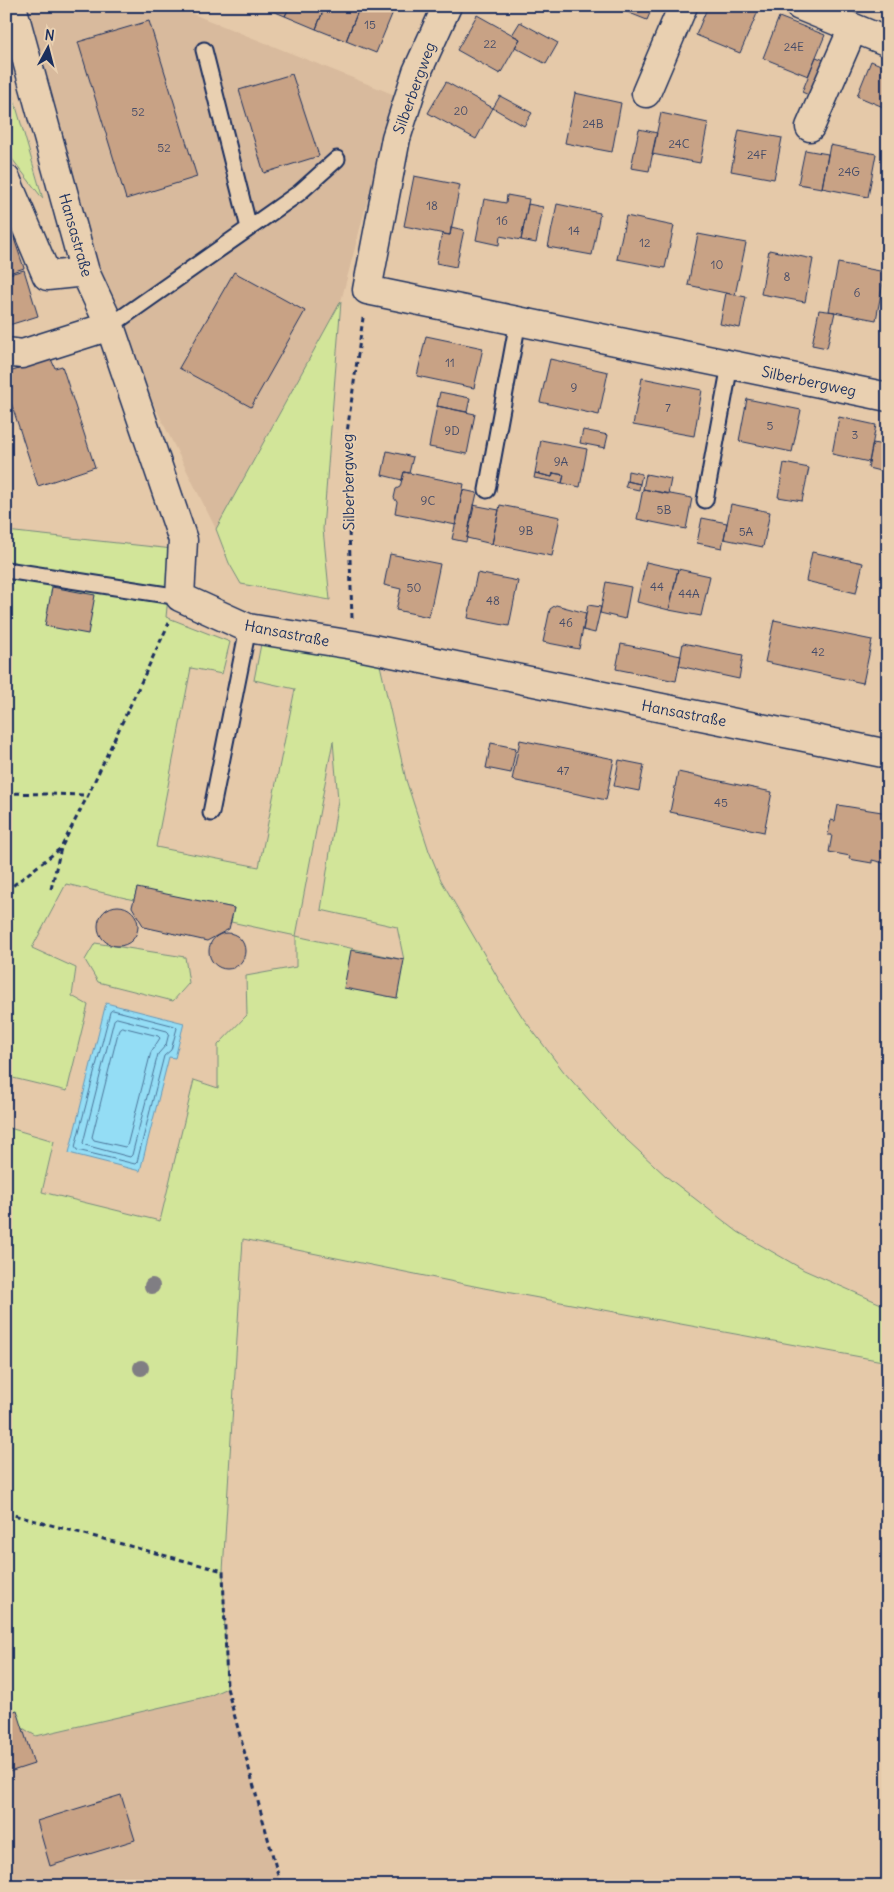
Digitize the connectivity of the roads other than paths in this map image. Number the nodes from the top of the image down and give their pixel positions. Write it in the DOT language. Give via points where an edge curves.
graph roads {
  1 [pos="12,6"];
  2 [pos="447,6"];
  3 [pos="683,6"];
  4 [pos="800,6"];
  5 [pos="854,28"];
  6 [pos="888,42"];
  7 [pos="204,50"];
  8 [pos="646,93"];
  9 [pos="810,127"];
  10 [pos="337,160"];
  11 [pos="6,179"];
  12 [pos="249,228"];
  13 [pos="85,272"];
  14 [pos="518,321"];
  15 [pos="110,326"];
  16 [pos="6,352"];
  17 [pos="730,365"];
  18 [pos="888,397"];
  19 [pos="487,490"];
  20 [pos="705,500"];
  21 [pos="6,570"];
  22 [pos="180,597"];
  23 [pos="248,628"];
  24 [pos="888,754"];
  25 [pos="210,813"];
  1 -- 13 [label="street, Hansastraße"];
  2 -- 14 [label="street, Silberbergweg" via="417,72 396,138 366,290"];
  3 -- 8 [label="street"];
  4 -- 5 [label="street"];
  5 -- 6 [label="street"];
  5 -- 9 [label="street"];
  7 -- 12 [label="lane"];
  10 -- 12 [label="lane" via="299,193"];
  11 -- 13 [label="street" via="47,276"];
  12 -- 15 [label="lane"];
  13 -- 15 [label="street, Hansastraße"];
  14 -- 17 [label="street, Silberbergweg"];
  14 -- 19 [label="lane"];
  15 -- 16 [label="street" via="22,354"];
  15 -- 22 [label="street, Hansastraße" via="183,540"];
  17 -- 18 [label="street, Silberbergweg"];
  17 -- 20 [label="lane"];
  21 -- 22 [label="lane"];
  22 -- 23 [label="street, Hansastraße"];
  23 -- 24 [label="street, Hansastraße" via="353,646"];
  23 -- 25 [label="lane"];
}
